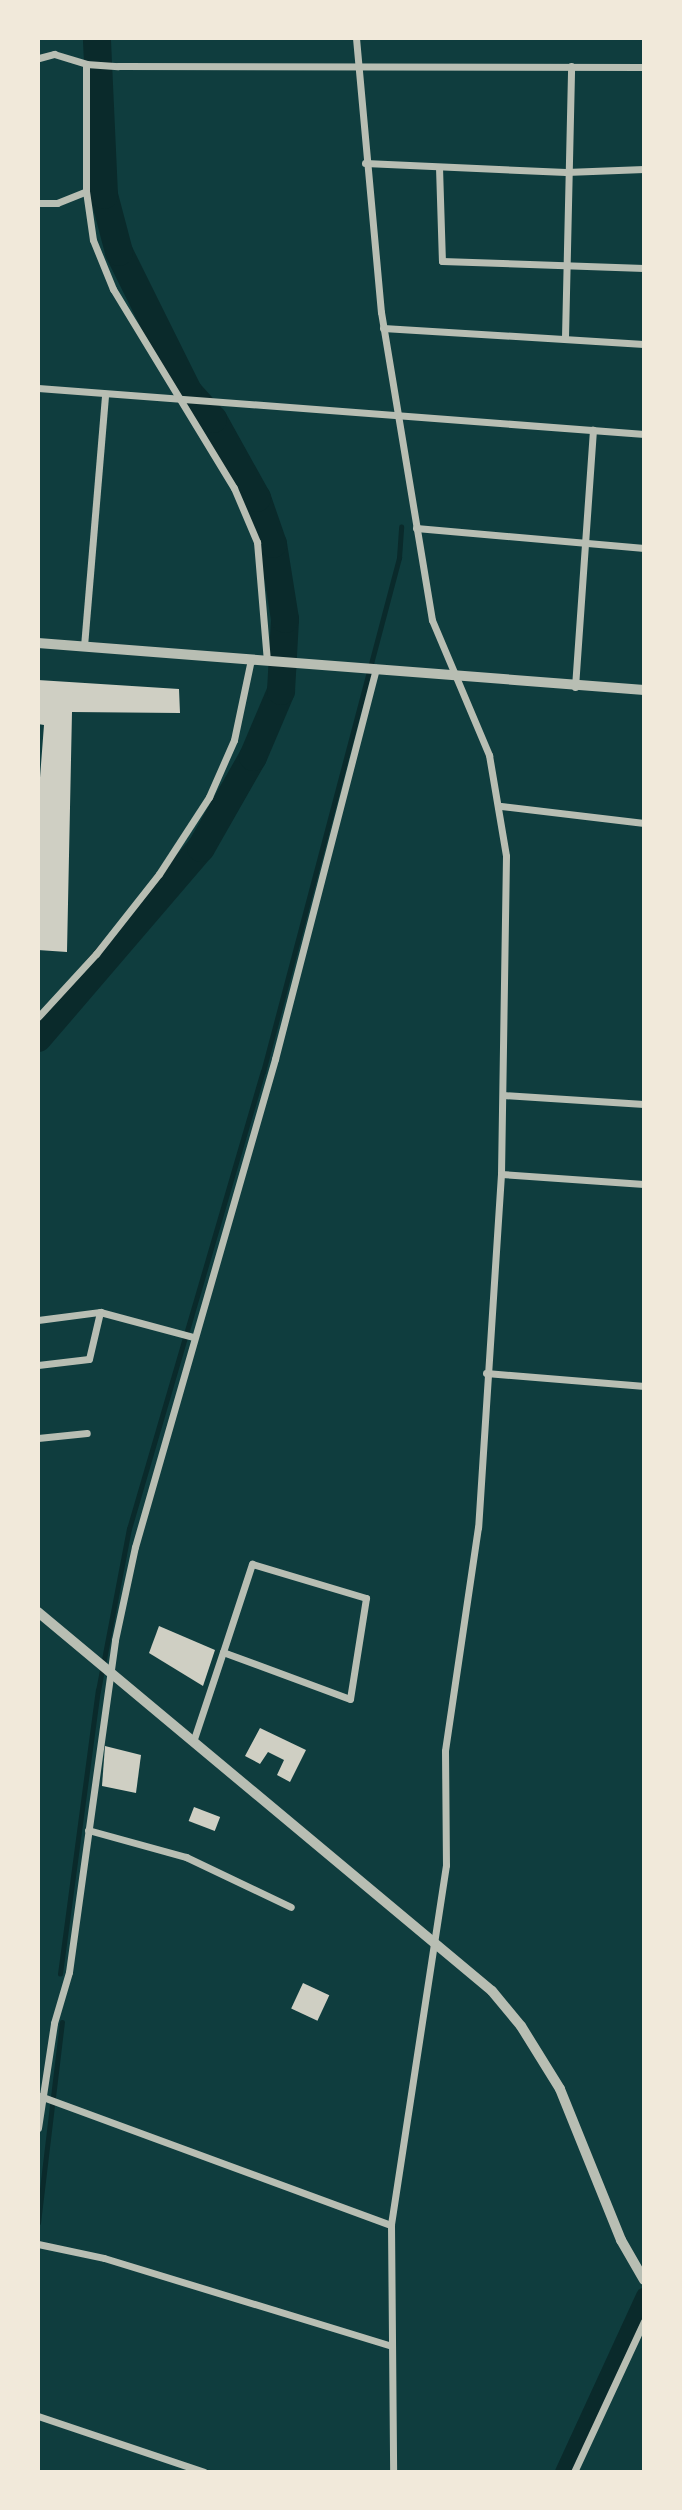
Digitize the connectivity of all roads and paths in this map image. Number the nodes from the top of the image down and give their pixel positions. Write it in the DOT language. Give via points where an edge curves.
graph roads {
  1 [pos="356,38"];
  2 [pos="39,58"];
  3 [pos="38,64"];
  4 [pos="86,64"];
  5 [pos="571,66"];
  6 [pos="643,67"];
  7 [pos="357,68"];
  8 [pos="365,163"];
  9 [pos="439,167"];
  10 [pos="643,169"];
  11 [pos="566,172"];
  12 [pos="86,191"];
  13 [pos="38,202"];
  14 [pos="565,266"];
  15 [pos="643,268"];
  16 [pos="383,328"];
  17 [pos="565,337"];
  18 [pos="643,344"];
  19 [pos="38,388"];
  20 [pos="105,394"];
  21 [pos="183,400"];
  22 [pos="398,415"];
  23 [pos="593,430"];
  24 [pos="643,434"];
  25 [pos="416,528"];
  26 [pos="583,543"];
  27 [pos="643,548"];
  28 [pos="38,643"];
  29 [pos="84,646"];
  30 [pos="251,659"];
  31 [pos="267,660"];
  32 [pos="376,668"];
  33 [pos="458,674"];
  34 [pos="575,687"];
  35 [pos="643,690"];
  36 [pos="501,806"];
  37 [pos="643,823"];
  38 [pos="38,1017"];
  39 [pos="503,1095"];
  40 [pos="643,1104"];
  41 [pos="501,1174"];
  42 [pos="643,1184"];
  43 [pos="100,1312"];
  44 [pos="38,1320"];
  45 [pos="193,1337"];
  46 [pos="38,1365"];
  47 [pos="486,1373"];
  48 [pos="643,1386"];
  49 [pos="87,1433"];
  50 [pos="38,1438"];
  51 [pos="38,1612"];
  52 [pos="223,1652"];
  53 [pos="113,1673"];
  54 [pos="193,1742"];
  55 [pos="88,1830"];
  56 [pos="291,1907"];
  57 [pos="434,1941"];
  58 [pos="41,2096"];
  59 [pos="38,2129"];
  60 [pos="391,2225"];
  61 [pos="38,2244"];
  62 [pos="643,2279"];
  63 [pos="643,2320"];
  64 [pos="392,2346"];
  65 [pos="38,2416"];
  66 [pos="204,2472"];
  67 [pos="393,2472"];
  68 [pos="574,2472"];
  1 -- 7 [label="street"];
  2 -- 3 [label="street"];
  2 -- 4 [label="street" via="54,54"];
  4 -- 7 [label="street"];
  4 -- 12 [label="street"];
  5 -- 6 [label="street"];
  5 -- 7 [label="street"];
  5 -- 11 [label="street"];
  7 -- 8 [label="street"];
  8 -- 9 [label="street"];
  8 -- 16 [label="street"];
  9 -- 11 [label="street"];
  9 -- 14 [label="street" via="442,261"];
  10 -- 11 [label="street"];
  11 -- 14 [label="street"];
  12 -- 13 [label="street" via="57,204"];
  12 -- 21 [label="street" via="93,240 113,289"];
  14 -- 15 [label="street"];
  14 -- 17 [label="street"];
  16 -- 17 [label="street"];
  16 -- 22 [label="street"];
  17 -- 18 [label="street"];
  19 -- 20 [label="street"];
  20 -- 21 [label="street"];
  20 -- 29 [label="street"];
  21 -- 22 [label="street"];
  21 -- 31 [label="street" via="234,488 257,542"];
  22 -- 23 [label="street"];
  22 -- 25 [label="street"];
  23 -- 24 [label="street"];
  23 -- 26 [label="street"];
  25 -- 26 [label="street"];
  25 -- 33 [label="street" via="432,620"];
  26 -- 27 [label="street"];
  26 -- 34 [label="street"];
  28 -- 29 [label="street"];
  29 -- 30 [label="street"];
  30 -- 31 [label="street"];
  30 -- 38 [label="street" via="234,740 209,797 159,874 96,954"];
  31 -- 32 [label="street"];
  32 -- 33 [label="street"];
  32 -- 45 [label="street" via="275,1059"];
  33 -- 34 [label="street"];
  33 -- 36 [label="street" via="489,755"];
  34 -- 35 [label="street"];
  36 -- 37 [label="street"];
  36 -- 39 [label="street" via="506,856"];
  39 -- 40 [label="street"];
  39 -- 41 [label="street"];
  41 -- 42 [label="street"];
  41 -- 47 [label="street"];
  43 -- 44 [label="street"];
  43 -- 45 [label="street"];
  43 -- 46 [label="street" via="89,1359"];
  45 -- 53 [label="street" via="135,1547"];
  47 -- 48 [label="street"];
  47 -- 57 [label="street" via="478,1527 445,1751 446,1866"];
  49 -- 50 [label="street"];
  51 -- 53 [label="street"];
  52 -- 52 [label="street" via="252,1564 366,1598 350,1699"];
  52 -- 54 [label="street"];
  53 -- 54 [label="street"];
  53 -- 55 [label="street"];
  54 -- 57 [label="street"];
  55 -- 56 [label="street" via="186,1857"];
  55 -- 58 [label="street" via="69,1972"];
  57 -- 60 [label="street"];
  57 -- 62 [label="street" via="492,1991 521,2026 561,2089 621,2240"];
  58 -- 59 [label="street"];
  58 -- 60 [label="street"];
  60 -- 64 [label="street"];
  61 -- 64 [label="street" via="104,2258"];
  63 -- 68 [label="street"];
  64 -- 67 [label="street"];
  65 -- 66 [label="street"];
}
